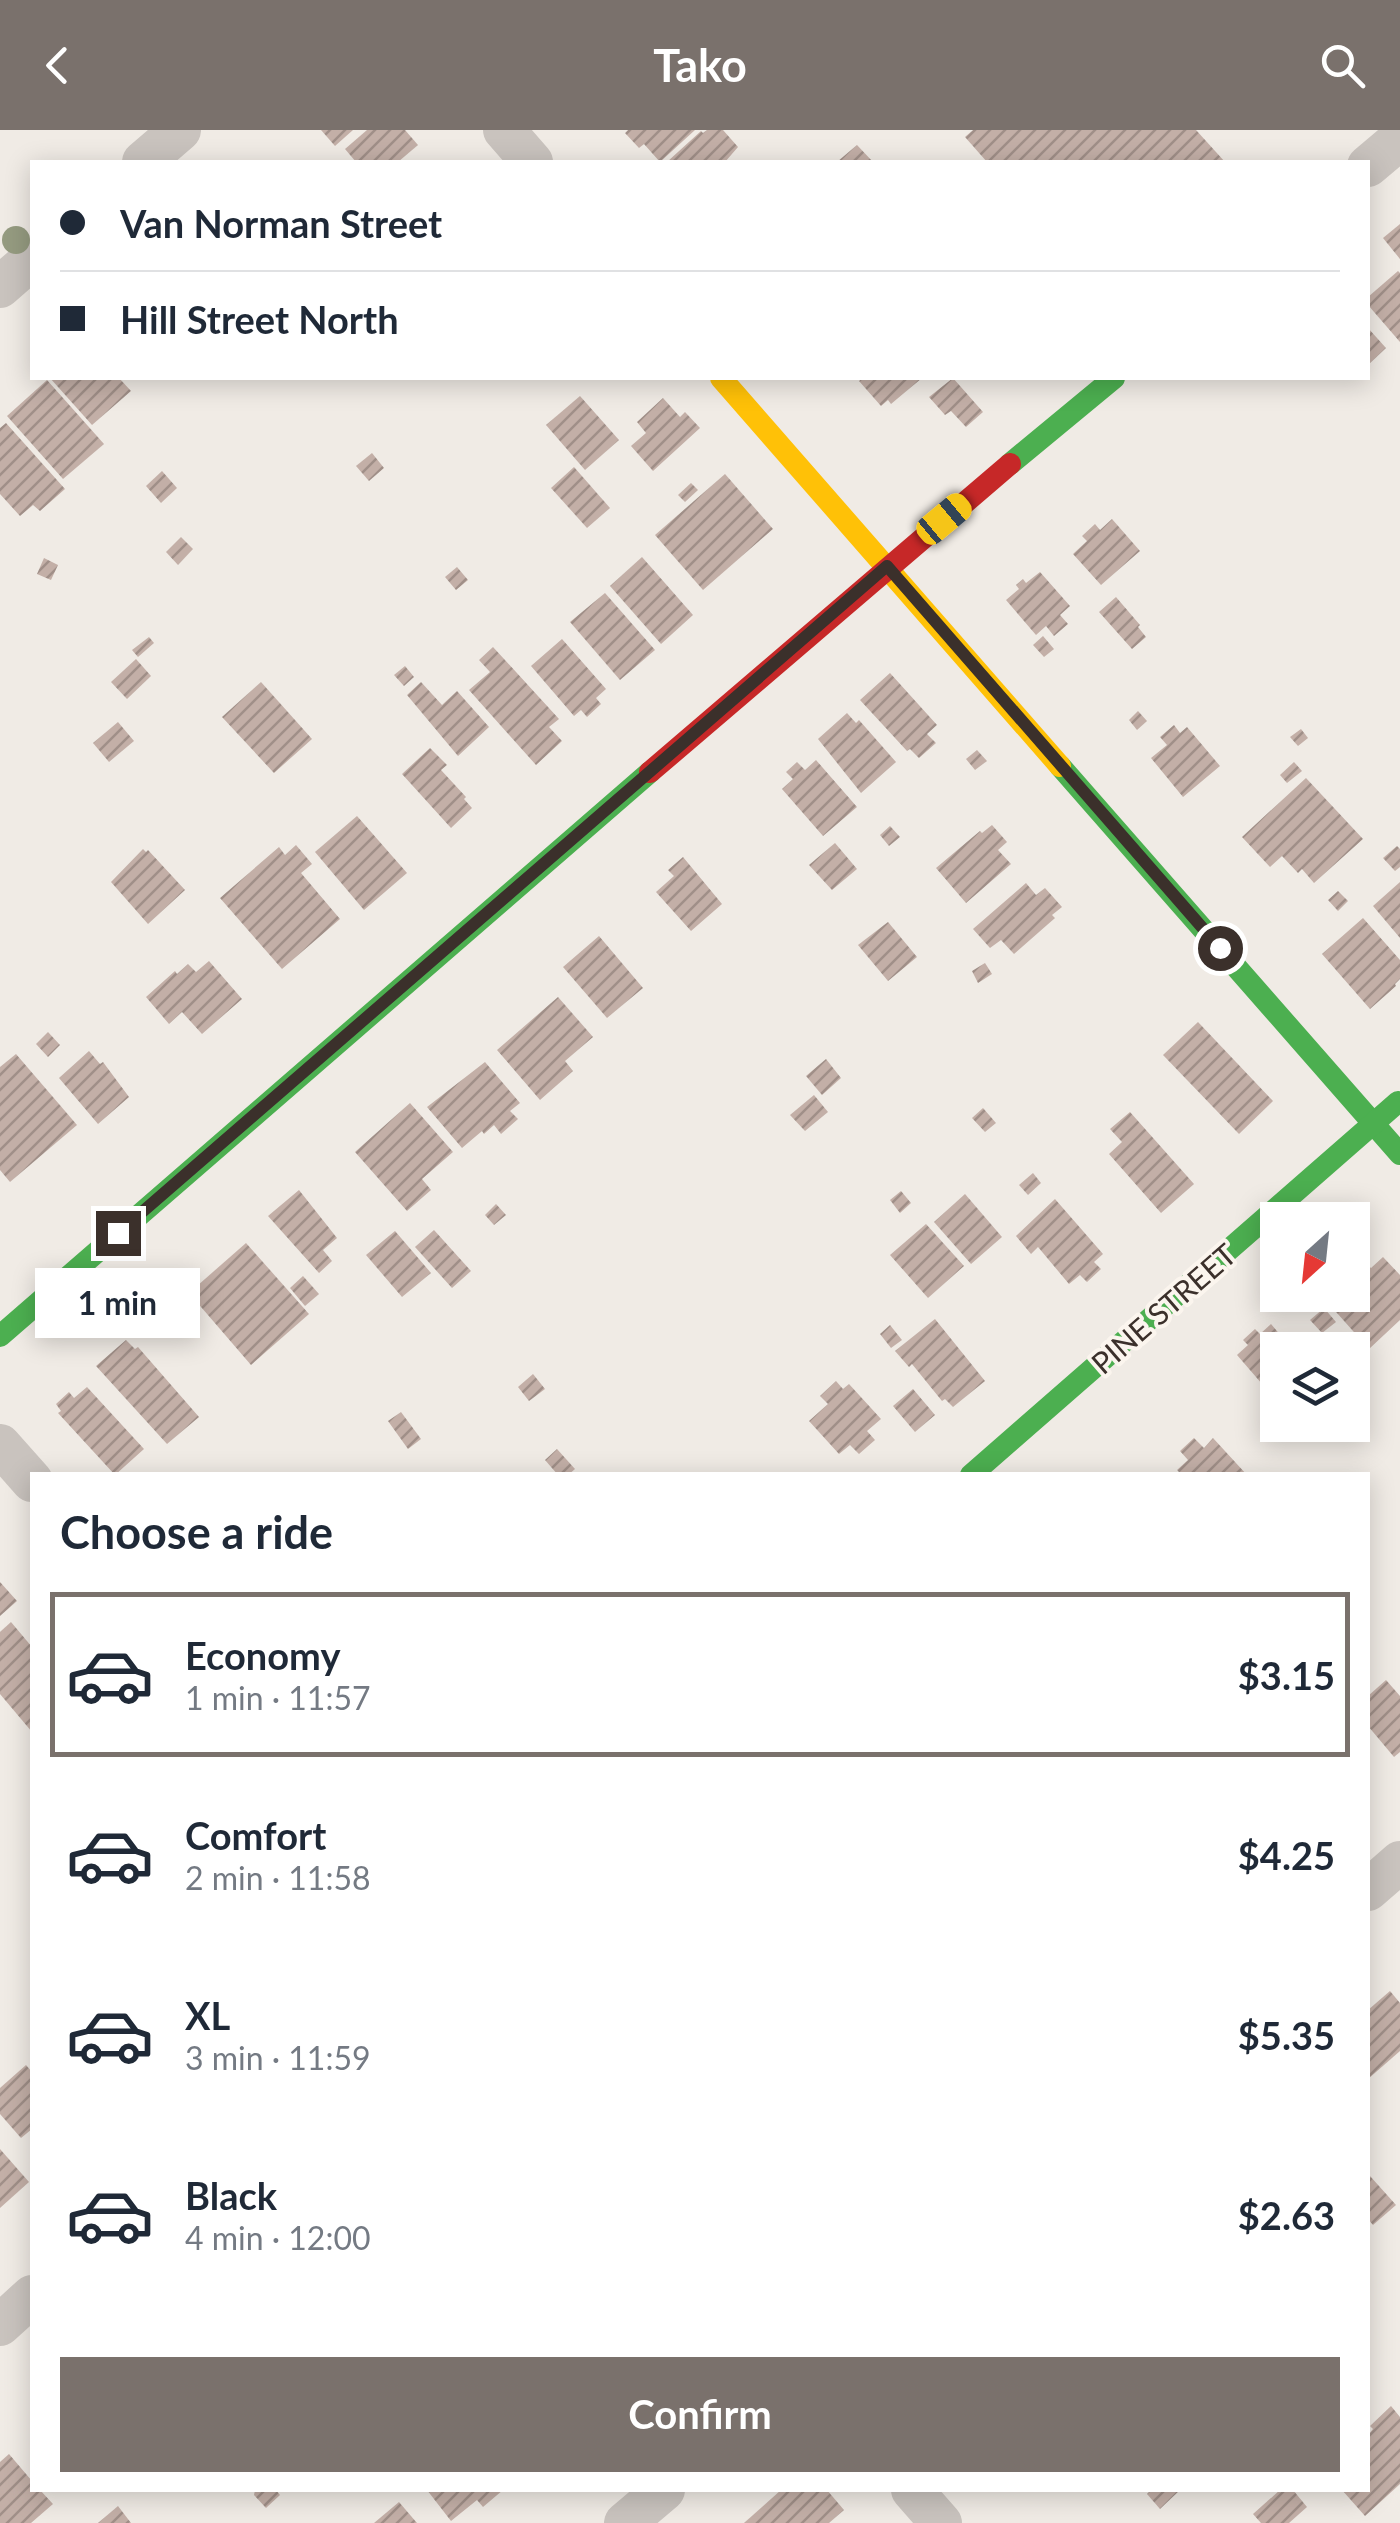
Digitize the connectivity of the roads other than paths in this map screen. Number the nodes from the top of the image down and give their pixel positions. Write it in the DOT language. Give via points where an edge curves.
graph roads {
  1 [pos="180,130"];
  2 [pos="504,130"];
  3 [pos="1400,139"];
  4 [pos="145,160"];
  5 [pos="530,160"];
  6 [pos="1370,164"];
  7 [pos="30,261"];
  8 [pos="0,287"];
  9 [pos="723,380"];
  10 [pos="1112,380"];
  11 [pos="887,566"];
  12 [pos="1400,1101"];
  13 [pos="1373,1124"];
  14 [pos="1400,1154"];
  15 [pos="0,1336"];
  16 [pos="0,1445"];
  17 [pos="974,1472"];
  18 [pos="30,1479"];
  19 [pos="1400,1862"];
  20 [pos="1370,1888"];
  21 [pos="30,2298"];
  22 [pos="0,2325"];
  23 [pos="662,2492"];
  24 [pos="914,2492"];
  25 [pos="626,2523"];
  26 [pos="941,2523"];
  1 -- 4 [label="street"];
  2 -- 5 [label="street"];
  3 -- 6 [label="street"];
  7 -- 8 [label="street"];
  9 -- 11 [label="street"];
  10 -- 11 [label="street"];
  11 -- 13 [label="street"];
  11 -- 15 [label="street"];
  12 -- 13 [label="street, PINE STREET"];
  13 -- 14 [label="street"];
  13 -- 17 [label="street, PINE STREET"];
  16 -- 18 [label="street"];
  19 -- 20 [label="street"];
  21 -- 22 [label="street"];
  23 -- 25 [label="street"];
  24 -- 26 [label="street"];
}
